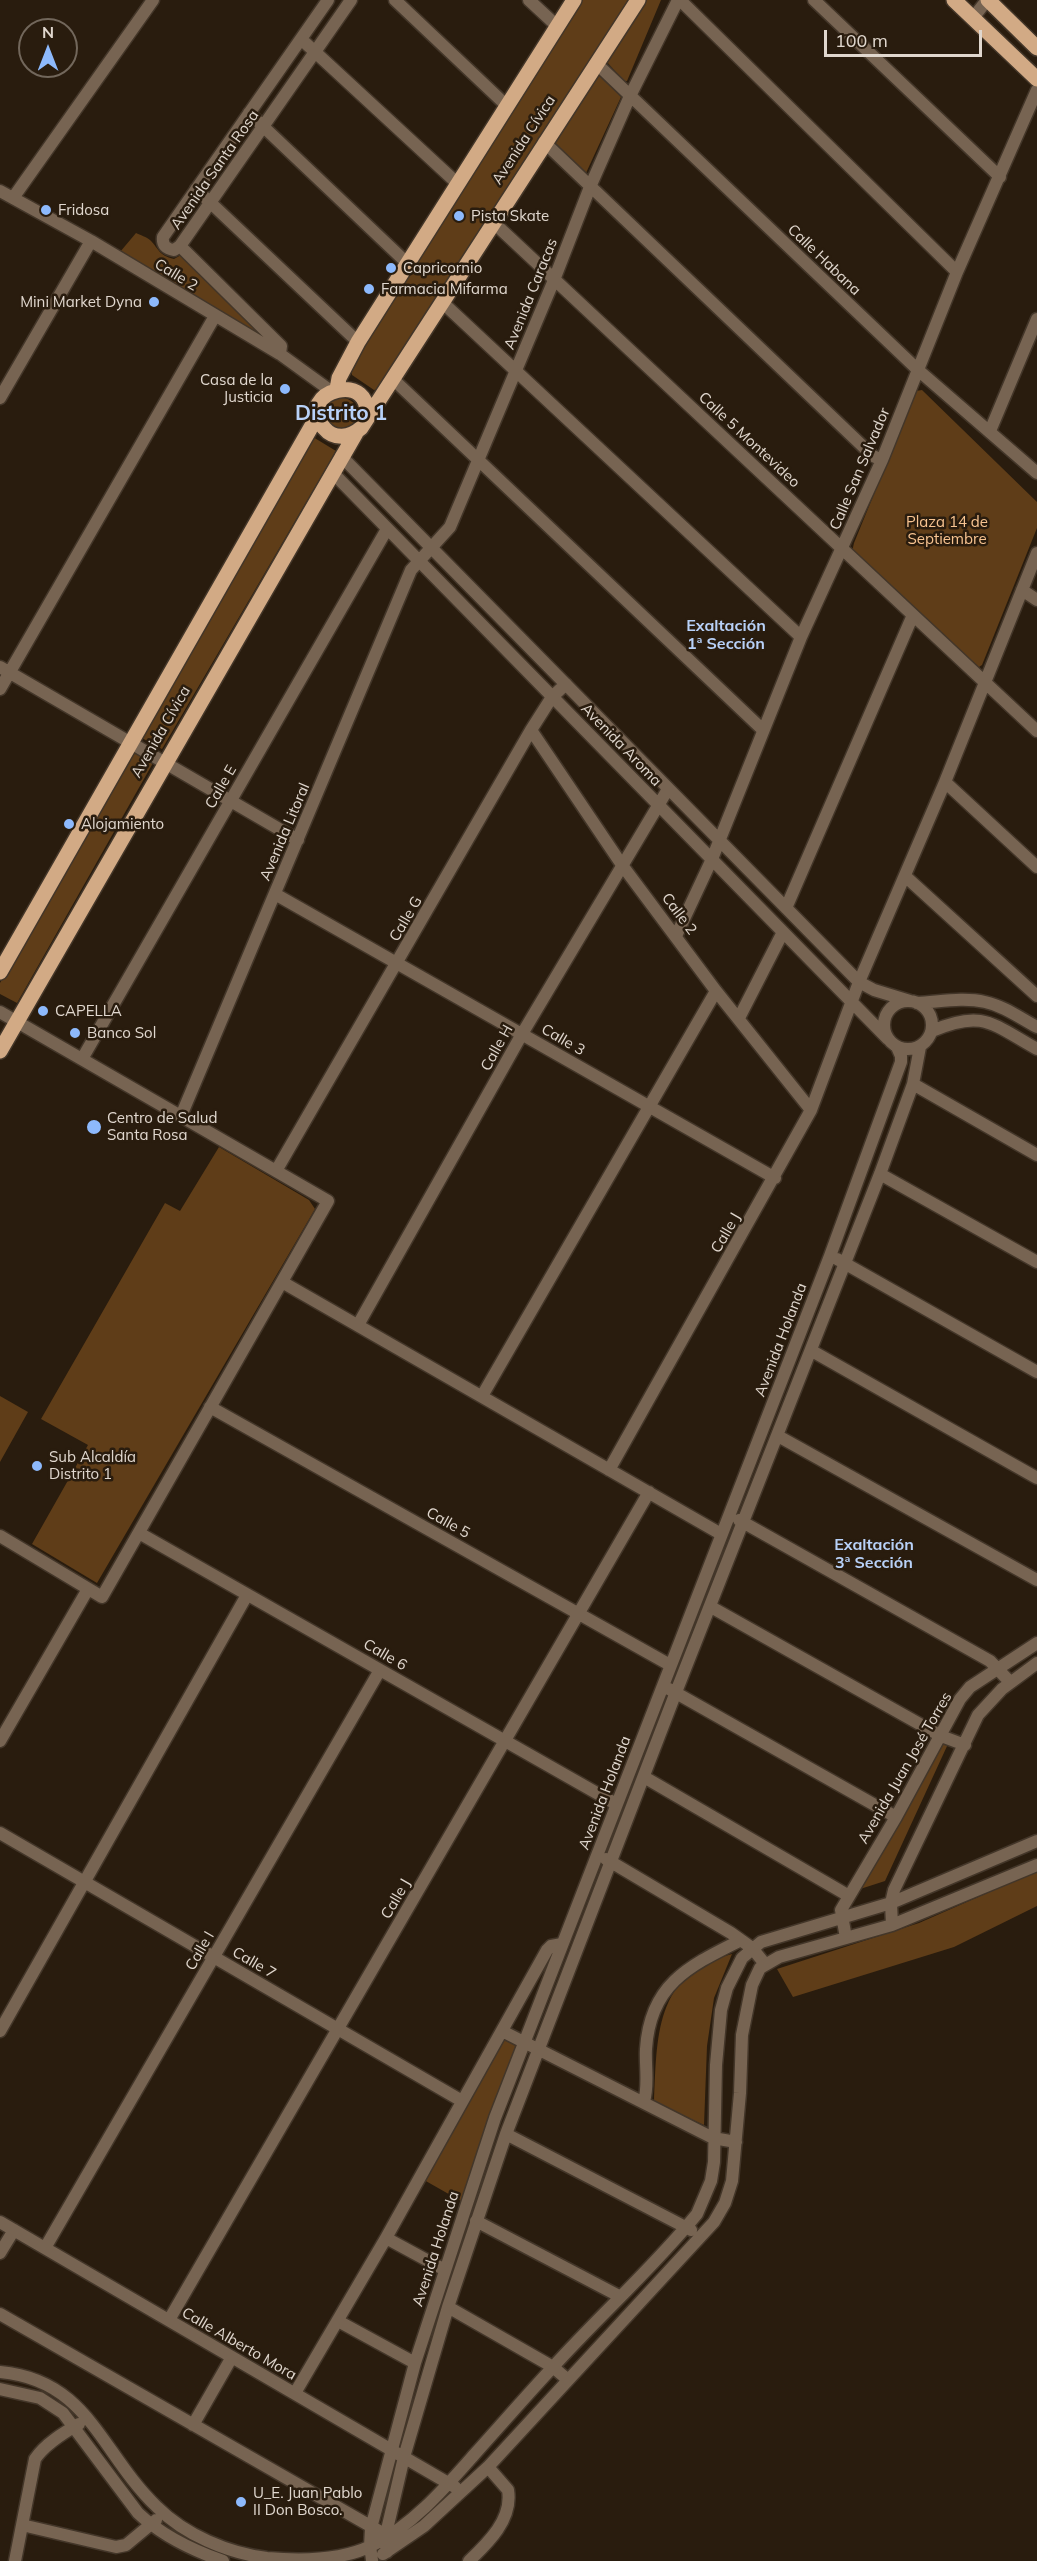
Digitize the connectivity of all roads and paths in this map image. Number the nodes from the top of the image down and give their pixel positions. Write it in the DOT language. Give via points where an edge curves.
graph roads {
  1 [pos="153,0"];
  2 [pos="328,0"];
  3 [pos="351,0"];
  4 [pos="395,0"];
  5 [pos="529,0"];
  6 [pos="574,0"];
  7 [pos="638,0"];
  8 [pos="679,0"];
  9 [pos="814,0"];
  10 [pos="954,0"];
  11 [pos="988,0"];
  12 [pos="973,18"];
  13 [pos="557,26"];
  14 [pos="301,39"];
  15 [pos="1037,48"];
  16 [pos="316,51"];
  17 [pos="596,63"];
  18 [pos="1037,79"];
  19 [pos="1037,90"];
  20 [pos="630,96"];
  21 [pos="507,106"];
  22 [pos="249,113"];
  23 [pos="263,128"];
  24 [pos="544,142"];
  25 [pos="1000,177"];
  26 [pos="458,184"];
  27 [pos="590,187"];
  28 [pos="196,189"];
  29 [pos="0,191"];
  30 [pos="13,198"];
  31 [pos="211,203"];
  32 [pos="493,222"];
  33 [pos="91,241"];
  34 [pos="180,246"];
  35 [pos="408,264"];
  36 [pos="957,272"];
  37 [pos="554,280"];
  38 [pos="442,302"];
  39 [pos="215,316"];
  40 [pos="1037,319"];
  41 [pos="358,342"];
  42 [pos="280,354"];
  43 [pos="517,370"];
  44 [pos="918,370"];
  45 [pos="394,380"];
  46 [pos="334,390"];
  47 [pos="0,398"];
  48 [pos="318,416"];
  49 [pos="360,427"];
  50 [pos="990,431"];
  51 [pos="341,456"];
  52 [pos="882,460"];
  53 [pos="479,461"];
  54 [pos="332,472"];
  55 [pos="1037,473"];
  56 [pos="387,529"];
  57 [pos="432,548"];
  58 [pos="843,548"];
  59 [pos="1037,554"];
  60 [pos="419,561"];
  61 [pos="1022,590"];
  62 [pos="1037,600"];
  63 [pos="913,615"];
  64 [pos="801,637"];
  65 [pos="5,670"];
  66 [pos="985,681"];
  67 [pos="566,684"];
  68 [pos="0,689"];
  69 [pos="552,697"];
  70 [pos="531,730"];
  71 [pos="763,730"];
  72 [pos="1037,731"];
  73 [pos="130,743"];
  74 [pos="164,763"];
  75 [pos="945,782"];
  76 [pos="668,789"];
  77 [pos="230,802"];
  78 [pos="658,805"];
  79 [pos="718,839"];
  80 [pos="298,840"];
  81 [pos="712,859"];
  82 [pos="622,865"];
  83 [pos="1037,867"];
  84 [pos="905,876"];
  85 [pos="275,894"];
  86 [pos="786,908"];
  87 [pos="783,932"];
  88 [pos="676,936"];
  89 [pos="398,963"];
  90 [pos="0,972"];
  91 [pos="859,982"];
  92 [pos="716,991"];
  93 [pos="1037,996"];
  94 [pos="914,1002"];
  95 [pos="853,1003"];
  96 [pos="0,1012"];
  97 [pos="739,1018"];
  98 [pos="17,1022"];
  99 [pos="1037,1027"];
  100 [pos="932,1031"];
  101 [pos="522,1034"];
  102 [pos="893,1043"];
  103 [pos="920,1047"];
  104 [pos="1037,1048"];
  105 [pos="0,1051"];
  106 [pos="82,1059"];
  107 [pos="898,1070"];
  108 [pos="914,1080"];
  109 [pos="650,1107"];
  110 [pos="811,1110"];
  111 [pos="181,1116"];
  112 [pos="1037,1155"];
  113 [pos="276,1171"];
  114 [pos="880,1174"];
  115 [pos="775,1178"];
  116 [pos="830,1256"];
  117 [pos="844,1261"];
  118 [pos="1037,1263"];
  119 [pos="282,1282"];
  120 [pos="358,1325"];
  121 [pos="812,1351"];
  122 [pos="1037,1372"];
  123 [pos="482,1396"];
  124 [pos="210,1407"];
  125 [pos="778,1436"];
  126 [pos="609,1470"];
  127 [pos="1037,1478"];
  128 [pos="649,1492"];
  129 [pos="729,1515"];
  130 [pos="744,1523"];
  131 [pos="139,1533"];
  132 [pos="721,1534"];
  133 [pos="0,1536"];
  134 [pos="1037,1580"];
  135 [pos="88,1589"];
  136 [pos="247,1595"];
  137 [pos="711,1607"];
  138 [pos="579,1613"];
  139 [pos="1037,1643"];
  140 [pos="1037,1663"];
  141 [pos="670,1665"];
  142 [pos="998,1667"];
  143 [pos="380,1670"];
  144 [pos="1010,1682"];
  145 [pos="662,1686"];
  146 [pos="676,1692"];
  147 [pos="941,1736"];
  148 [pos="0,1741"];
  149 [pos="505,1741"];
  150 [pos="965,1745"];
  151 [pos="644,1777"];
  152 [pos="616,1804"];
  153 [pos="896,1817"];
  154 [pos="0,1833"];
  155 [pos="1037,1840"];
  156 [pos="597,1854"];
  157 [pos="612,1862"];
  158 [pos="1037,1865"];
  159 [pos="84,1882"];
  160 [pos="849,1896"];
  161 [pos="891,1903"];
  162 [pos="840,1916"];
  163 [pos="892,1925"];
  164 [pos="846,1938"];
  165 [pos="741,1940"];
  166 [pos="562,1944"];
  167 [pos="752,1948"];
  168 [pos="213,1957"];
  169 [pos="765,1964"];
  170 [pos="338,2029"];
  171 [pos="0,2031"];
  172 [pos="502,2031"];
  173 [pos="525,2041"];
  174 [pos="540,2049"];
  175 [pos="462,2101"];
  176 [pos="644,2101"];
  177 [pos="506,2134"];
  178 [pos="715,2138"];
  179 [pos="736,2142"];
  180 [pos="476,2221"];
  181 [pos="0,2222"];
  182 [pos="686,2227"];
  183 [pos="14,2230"];
  184 [pos="701,2237"];
  185 [pos="386,2238"];
  186 [pos="45,2248"];
  187 [pos="0,2253"];
  188 [pos="445,2270"];
  189 [pos="619,2296"];
  190 [pos="448,2307"];
  191 [pos="0,2313"];
  192 [pos="169,2320"];
  193 [pos="338,2321"];
  194 [pos="232,2356"];
  195 [pos="415,2363"];
  196 [pos="553,2367"];
  197 [pos="0,2372"];
  198 [pos="568,2380"];
  199 [pos="0,2389"];
  200 [pos="295,2393"];
  201 [pos="88,2419"];
  202 [pos="193,2425"];
  203 [pos="74,2426"];
  204 [pos="393,2450"];
  205 [pos="404,2457"];
  206 [pos="488,2468"];
  207 [pos="449,2483"];
  208 [pos="463,2493"];
  209 [pos="163,2513"];
  210 [pos="22,2525"];
  211 [pos="151,2525"];
  212 [pos="371,2528"];
  213 [pos="386,2535"];
  214 [pos="370,2546"];
  215 [pos="377,2558"];
  216 [pos="15,2561"];
  217 [pos="223,2561"];
  218 [pos="469,2561"];
  1 -- 30 [label="street"];
  2 -- 14 [label="street, Avenida Santa Rosa"];
  3 -- 16 [label="street, Avenida Santa Rosa"];
  4 -- 21 [label="street"];
  5 -- 13 [label="street"];
  6 -- 13 [label="main road"];
  7 -- 17 [label="main road, Avenida Cívica"];
  8 -- 20 [label="street, Avenida Caracas"];
  8 -- 36 [label="street"];
  9 -- 25 [label="street"];
  10 -- 12 [label="main road"];
  11 -- 12 [label="street"];
  11 -- 15 [label="main road"];
  12 -- 18 [label="main road"];
  13 -- 21 [label="main road"];
  14 -- 16 [label="street"];
  14 -- 22 [label="street, Avenida Santa Rosa"];
  16 -- 23 [label="street, Avenida Santa Rosa"];
  16 -- 26 [label="street"];
  17 -- 20 [label="street, Calle Habana"];
  17 -- 24 [label="main road, Avenida Cívica"];
  19 -- 25 [label="street, Calle San Salvador"];
  20 -- 27 [label="street, Avenida Caracas"];
  20 -- 44 [label="street, Calle Habana"];
  21 -- 26 [label="main road"];
  22 -- 23 [label="street"];
  22 -- 28 [label="street, Avenida Santa Rosa"];
  23 -- 31 [label="street, Avenida Santa Rosa"];
  23 -- 35 [label="street"];
  24 -- 27 [label="street"];
  24 -- 32 [label="main road, Avenida Cívica"];
  25 -- 36 [label="street, Calle San Salvador"];
  26 -- 35 [label="main road"];
  27 -- 37 [label="street, Avenida Caracas"];
  27 -- 52 [label="street" via="873,456"];
  28 -- 31 [label="street"];
  28 -- 34 [label="street, Avenida Santa Rosa" via="163,237 167,248 174,250"];
  29 -- 30 [label="street, Calle 2"];
  30 -- 33 [label="street, Calle 2"];
  31 -- 34 [label="street, Avenida Santa Rosa"];
  31 -- 41 [label="street"];
  32 -- 37 [label="street, Calle 5 Montevideo"];
  32 -- 38 [label="main road, Avenida Cívica"];
  33 -- 39 [label="street, Calle 2"];
  33 -- 47 [label="street"];
  34 -- 42 [label="street" via="281,346"];
  35 -- 41 [label="main road"];
  36 -- 44 [label="street, Calle San Salvador"];
  37 -- 43 [label="street, Avenida Caracas"];
  37 -- 58 [label="street, Calle 5 Montevideo"];
  38 -- 43 [label="street"];
  38 -- 45 [label="main road, Avenida Cívica"];
  39 -- 42 [label="street, Calle 2"];
  39 -- 65 [label="street"];
  40 -- 50 [label="street"];
  41 -- 46 [label="main road"];
  42 -- 46 [label="street, Calle 2"];
  43 -- 53 [label="street, Avenida Caracas"];
  43 -- 64 [label="street"];
  44 -- 50 [label="street, Calle Habana"];
  44 -- 52 [label="street, Calle San Salvador"];
  45 -- 49 [label="main road, Avenida Cívica"];
  45 -- 53 [label="street"];
  46 -- 48 [label="main road" via="320,402"];
  46 -- 49 [label="main road" via="345,388 358,394 366,407"];
  48 -- 49 [label="main road" via="332,435 340,437"];
  48 -- 73 [label="main road, Avenida Cívica"];
  49 -- 51 [label="main road, Avenida Cívica"];
  50 -- 55 [label="street, Calle Habana"];
  51 -- 54 [label="main road, Avenida Cívica"];
  51 -- 57 [label="street, Avenida Aroma"];
  52 -- 58 [label="street, Calle San Salvador"];
  53 -- 57 [label="street, Avenida Caracas" via="450,527"];
  53 -- 71 [label="street"];
  54 -- 56 [label="street, Avenida Aroma"];
  54 -- 74 [label="main road, Avenida Cívica"];
  56 -- 60 [label="street, Avenida Aroma"];
  56 -- 77 [label="street, Calle E"];
  57 -- 60 [label="street, Avenida Caracas"];
  57 -- 67 [label="street, Avenida Aroma"];
  58 -- 63 [label="street, Calle 5 Montevideo"];
  58 -- 64 [label="street, Calle San Salvador"];
  59 -- 61 [label="street, Calle J"];
  60 -- 69 [label="street, Avenida Aroma"];
  60 -- 80 [label="street, Avenida Litoral" via="411,570"];
  61 -- 62 [label="street"];
  61 -- 66 [label="street, Calle J"];
  63 -- 66 [label="street, Calle 5 Montevideo"];
  63 -- 86 [label="street"];
  64 -- 71 [label="street, Calle San Salvador"];
  65 -- 68 [label="street"];
  65 -- 73 [label="street"];
  66 -- 72 [label="street, Calle 5 Montevideo"];
  66 -- 75 [label="street, Calle J"];
  67 -- 69 [label="street, Calle G"];
  67 -- 76 [label="street, Avenida Aroma"];
  69 -- 70 [label="street, Calle G"];
  69 -- 78 [label="street, Avenida Aroma"];
  70 -- 82 [label="street, Calle 2"];
  70 -- 89 [label="street, Calle G"];
  71 -- 79 [label="street, Calle San Salvador"];
  73 -- 74 [label="street"];
  73 -- 90 [label="main road, Avenida Cívica"];
  74 -- 77 [label="street"];
  74 -- 98 [label="main road, Avenida Cívica"];
  75 -- 83 [label="street"];
  75 -- 84 [label="street, Calle J"];
  76 -- 78 [label="street, Calle H"];
  76 -- 79 [label="street, Avenida Aroma"];
  77 -- 80 [label="street"];
  77 -- 106 [label="street, Calle E"];
  78 -- 81 [label="street, Avenida Aroma"];
  78 -- 82 [label="street, Calle H"];
  79 -- 81 [label="street, Calle San Salvador"];
  79 -- 86 [label="street, Avenida Aroma"];
  80 -- 85 [label="street, Avenida Litoral"];
  81 -- 87 [label="street, Avenida Aroma"];
  81 -- 88 [label="street, Calle San Salvador"];
  82 -- 88 [label="street, Calle 2"];
  82 -- 101 [label="street, Calle H"];
  84 -- 91 [label="street, Calle J"];
  84 -- 93 [label="street"];
  85 -- 89 [label="street, Calle 3"];
  85 -- 111 [label="street, Avenida Litoral"];
  86 -- 91 [label="street, Avenida Aroma"];
  87 -- 95 [label="street, Avenida Aroma"];
  87 -- 97 [label="street"];
  88 -- 92 [label="street, Calle 2"];
  89 -- 101 [label="street, Calle 3"];
  89 -- 113 [label="street, Calle G"];
  91 -- 94 [label="street, Avenida Aroma"];
  91 -- 95 [label="street, Calle J"];
  92 -- 97 [label="street, Calle 2"];
  92 -- 109 [label="street"];
  94 -- 99 [label="street, Avenida Aroma" via="984,1002"];
  94 -- 100 [label="street" via="931,1017"];
  94 -- 102 [label="street" via="902,1002 889,1010 884,1024"];
  95 -- 102 [label="street, Avenida Aroma"];
  95 -- 110 [label="street, Calle J"];
  96 -- 98 [label="street"];
  97 -- 110 [label="street, Calle 2"];
  98 -- 105 [label="main road, Avenida Cívica"];
  98 -- 106 [label="street"];
  100 -- 103 [label="street"];
  100 -- 104 [label="street" via="961,1020 978,1020"];
  101 -- 109 [label="street, Calle 3"];
  101 -- 120 [label="street, Calle H"];
  102 -- 103 [label="street" via="913,1049"];
  102 -- 107 [label="street, Avenida Holanda" via="901,1056"];
  103 -- 108 [label="street, Avenida Holanda"];
  106 -- 111 [label="street"];
  107 -- 108 [label="street"];
  107 -- 116 [label="street, Avenida Holanda"];
  108 -- 112 [label="street"];
  108 -- 114 [label="street, Avenida Holanda"];
  109 -- 115 [label="street, Calle 3"];
  109 -- 123 [label="street"];
  110 -- 115 [label="street, Calle J"];
  111 -- 113 [label="street"];
  113 -- 119 [label="street" via="328,1201"];
  114 -- 117 [label="street, Avenida Holanda"];
  114 -- 118 [label="street"];
  115 -- 126 [label="street, Calle J"];
  116 -- 117 [label="street"];
  116 -- 129 [label="street, Avenida Holanda"];
  117 -- 121 [label="street, Avenida Holanda"];
  117 -- 122 [label="street"];
  119 -- 120 [label="street"];
  119 -- 124 [label="street"];
  120 -- 123 [label="street"];
  121 -- 125 [label="street, Avenida Holanda"];
  121 -- 127 [label="street"];
  123 -- 126 [label="street"];
  124 -- 131 [label="street"];
  124 -- 138 [label="street, Calle 5"];
  125 -- 130 [label="street, Avenida Holanda"];
  125 -- 134 [label="street"];
  126 -- 128 [label="street"];
  128 -- 132 [label="street"];
  128 -- 138 [label="street, Calle J"];
  129 -- 130 [label="street"];
  129 -- 132 [label="street, Avenida Holanda"];
  130 -- 137 [label="street, Avenida Holanda"];
  130 -- 142 [label="street"];
  131 -- 135 [label="street" via="102,1597"];
  131 -- 136 [label="street, Calle 6"];
  132 -- 141 [label="street, Avenida Holanda"];
  133 -- 135 [label="street"];
  135 -- 148 [label="street"];
  136 -- 143 [label="street, Calle 6"];
  136 -- 159 [label="street"];
  137 -- 146 [label="street, Avenida Holanda"];
  137 -- 147 [label="street"];
  138 -- 141 [label="street, Calle 5"];
  138 -- 149 [label="street, Calle J"];
  139 -- 142 [label="street, Avenida Juan José Torres"];
  140 -- 144 [label="street"];
  141 -- 145 [label="street, Avenida Holanda"];
  142 -- 144 [label="street"];
  142 -- 147 [label="street, Avenida Juan José Torres" via="970,1686"];
  143 -- 149 [label="street, Calle 6"];
  143 -- 168 [label="street, Calle I"];
  144 -- 150 [label="street" via="984,1706"];
  145 -- 146 [label="street"];
  145 -- 152 [label="street, Avenida Holanda"];
  146 -- 151 [label="street, Avenida Holanda"];
  146 -- 153 [label="street"];
  147 -- 150 [label="street"];
  147 -- 153 [label="street, Avenida Juan José Torres"];
  149 -- 152 [label="street, Calle 6"];
  149 -- 170 [label="street, Calle J"];
  150 -- 161 [label="street"];
  151 -- 157 [label="street, Avenida Holanda"];
  151 -- 160 [label="street"];
  152 -- 156 [label="street, Avenida Holanda"];
  153 -- 160 [label="street, Avenida Juan José Torres"];
  154 -- 159 [label="street, Calle 7"];
  155 -- 161 [label="street"];
  156 -- 157 [label="street"];
  156 -- 166 [label="street, Avenida Holanda"];
  157 -- 165 [label="street"];
  157 -- 174 [label="street, Avenida Holanda"];
  158 -- 163 [label="street"];
  159 -- 168 [label="street, Calle 7"];
  159 -- 171 [label="street"];
  160 -- 162 [label="street, Avenida Juan José Torres"];
  161 -- 162 [label="street"];
  161 -- 163 [label="street"];
  162 -- 164 [label="street"];
  162 -- 167 [label="street"];
  163 -- 164 [label="street"];
  164 -- 169 [label="street"];
  165 -- 167 [label="street"];
  165 -- 176 [label="street" via="681,1973 660,2000 648,2033"];
  166 -- 172 [label="street" via="547,1950"];
  166 -- 173 [label="street, Avenida Holanda"];
  167 -- 169 [label="street"];
  167 -- 178 [label="street" via="733,1972 721,2010"];
  168 -- 170 [label="street, Calle 7"];
  168 -- 186 [label="street, Calle I"];
  169 -- 179 [label="street" via="756,1976 745,2009"];
  170 -- 175 [label="street, Calle 7"];
  170 -- 192 [label="street, Calle J"];
  172 -- 173 [label="street"];
  172 -- 175 [label="street"];
  173 -- 174 [label="street"];
  173 -- 188 [label="street, Avenida Holanda"];
  174 -- 176 [label="street"];
  174 -- 177 [label="street, Avenida Holanda"];
  175 -- 185 [label="street"];
  176 -- 178 [label="street"];
  177 -- 180 [label="street, Avenida Holanda"];
  177 -- 182 [label="street"];
  178 -- 179 [label="street"];
  178 -- 182 [label="street" via="711,2181 697,2214"];
  179 -- 184 [label="street" via="725,2203"];
  180 -- 189 [label="street"];
  180 -- 190 [label="street, Avenida Holanda"];
  181 -- 183 [label="street, Calle Alberto Mora"];
  182 -- 184 [label="street"];
  182 -- 189 [label="street"];
  183 -- 186 [label="street, Calle Alberto Mora"];
  183 -- 187 [label="street"];
  184 -- 198 [label="street"];
  185 -- 188 [label="street"];
  185 -- 193 [label="street"];
  186 -- 192 [label="street, Calle Alberto Mora"];
  188 -- 195 [label="street, Avenida Holanda"];
  189 -- 196 [label="street"];
  190 -- 196 [label="street"];
  190 -- 205 [label="street, Avenida Holanda"];
  191 -- 202 [label="street"];
  192 -- 194 [label="street, Calle Alberto Mora"];
  193 -- 195 [label="street"];
  193 -- 200 [label="street"];
  194 -- 200 [label="street, Calle Alberto Mora"];
  194 -- 202 [label="street"];
  195 -- 204 [label="street, Avenida Holanda"];
  196 -- 198 [label="street"];
  196 -- 207 [label="street"];
  197 -- 201 [label="street" via="53,2387"];
  198 -- 206 [label="street"];
  199 -- 203 [label="street" via="40,2398 63,2413"];
  200 -- 204 [label="street, Calle Alberto Mora"];
  201 -- 203 [label="street"];
  201 -- 209 [label="street" via="143,2493"];
  202 -- 212 [label="street"];
  203 -- 210 [label="street" via="35,2459"];
  203 -- 211 [label="street"];
  204 -- 205 [label="street, Calle Alberto Mora"];
  204 -- 212 [label="street, Avenida Holanda"];
  205 -- 207 [label="street, Calle Alberto Mora"];
  205 -- 213 [label="street, Avenida Holanda"];
  206 -- 208 [label="street"];
  206 -- 218 [label="street" via="508,2490 507,2509 487,2545"];
  207 -- 208 [label="street, Calle Alberto Mora"];
  207 -- 213 [label="street" via="411,2519"];
  208 -- 215 [label="street"];
  209 -- 211 [label="street"];
  209 -- 214 [label="street" via="225,2548 262,2557 313,2559"];
  210 -- 211 [label="street" via="116,2547 126,2545"];
  210 -- 216 [label="street"];
  211 -- 217 [label="street" via="178,2542"];
  212 -- 213 [label="street"];
  212 -- 214 [label="street, Avenida Holanda"];
  213 -- 214 [label="street"];
  213 -- 215 [label="street, Avenida Holanda"];
  214 -- 215 [label="street, Avenida Holanda"];
}
